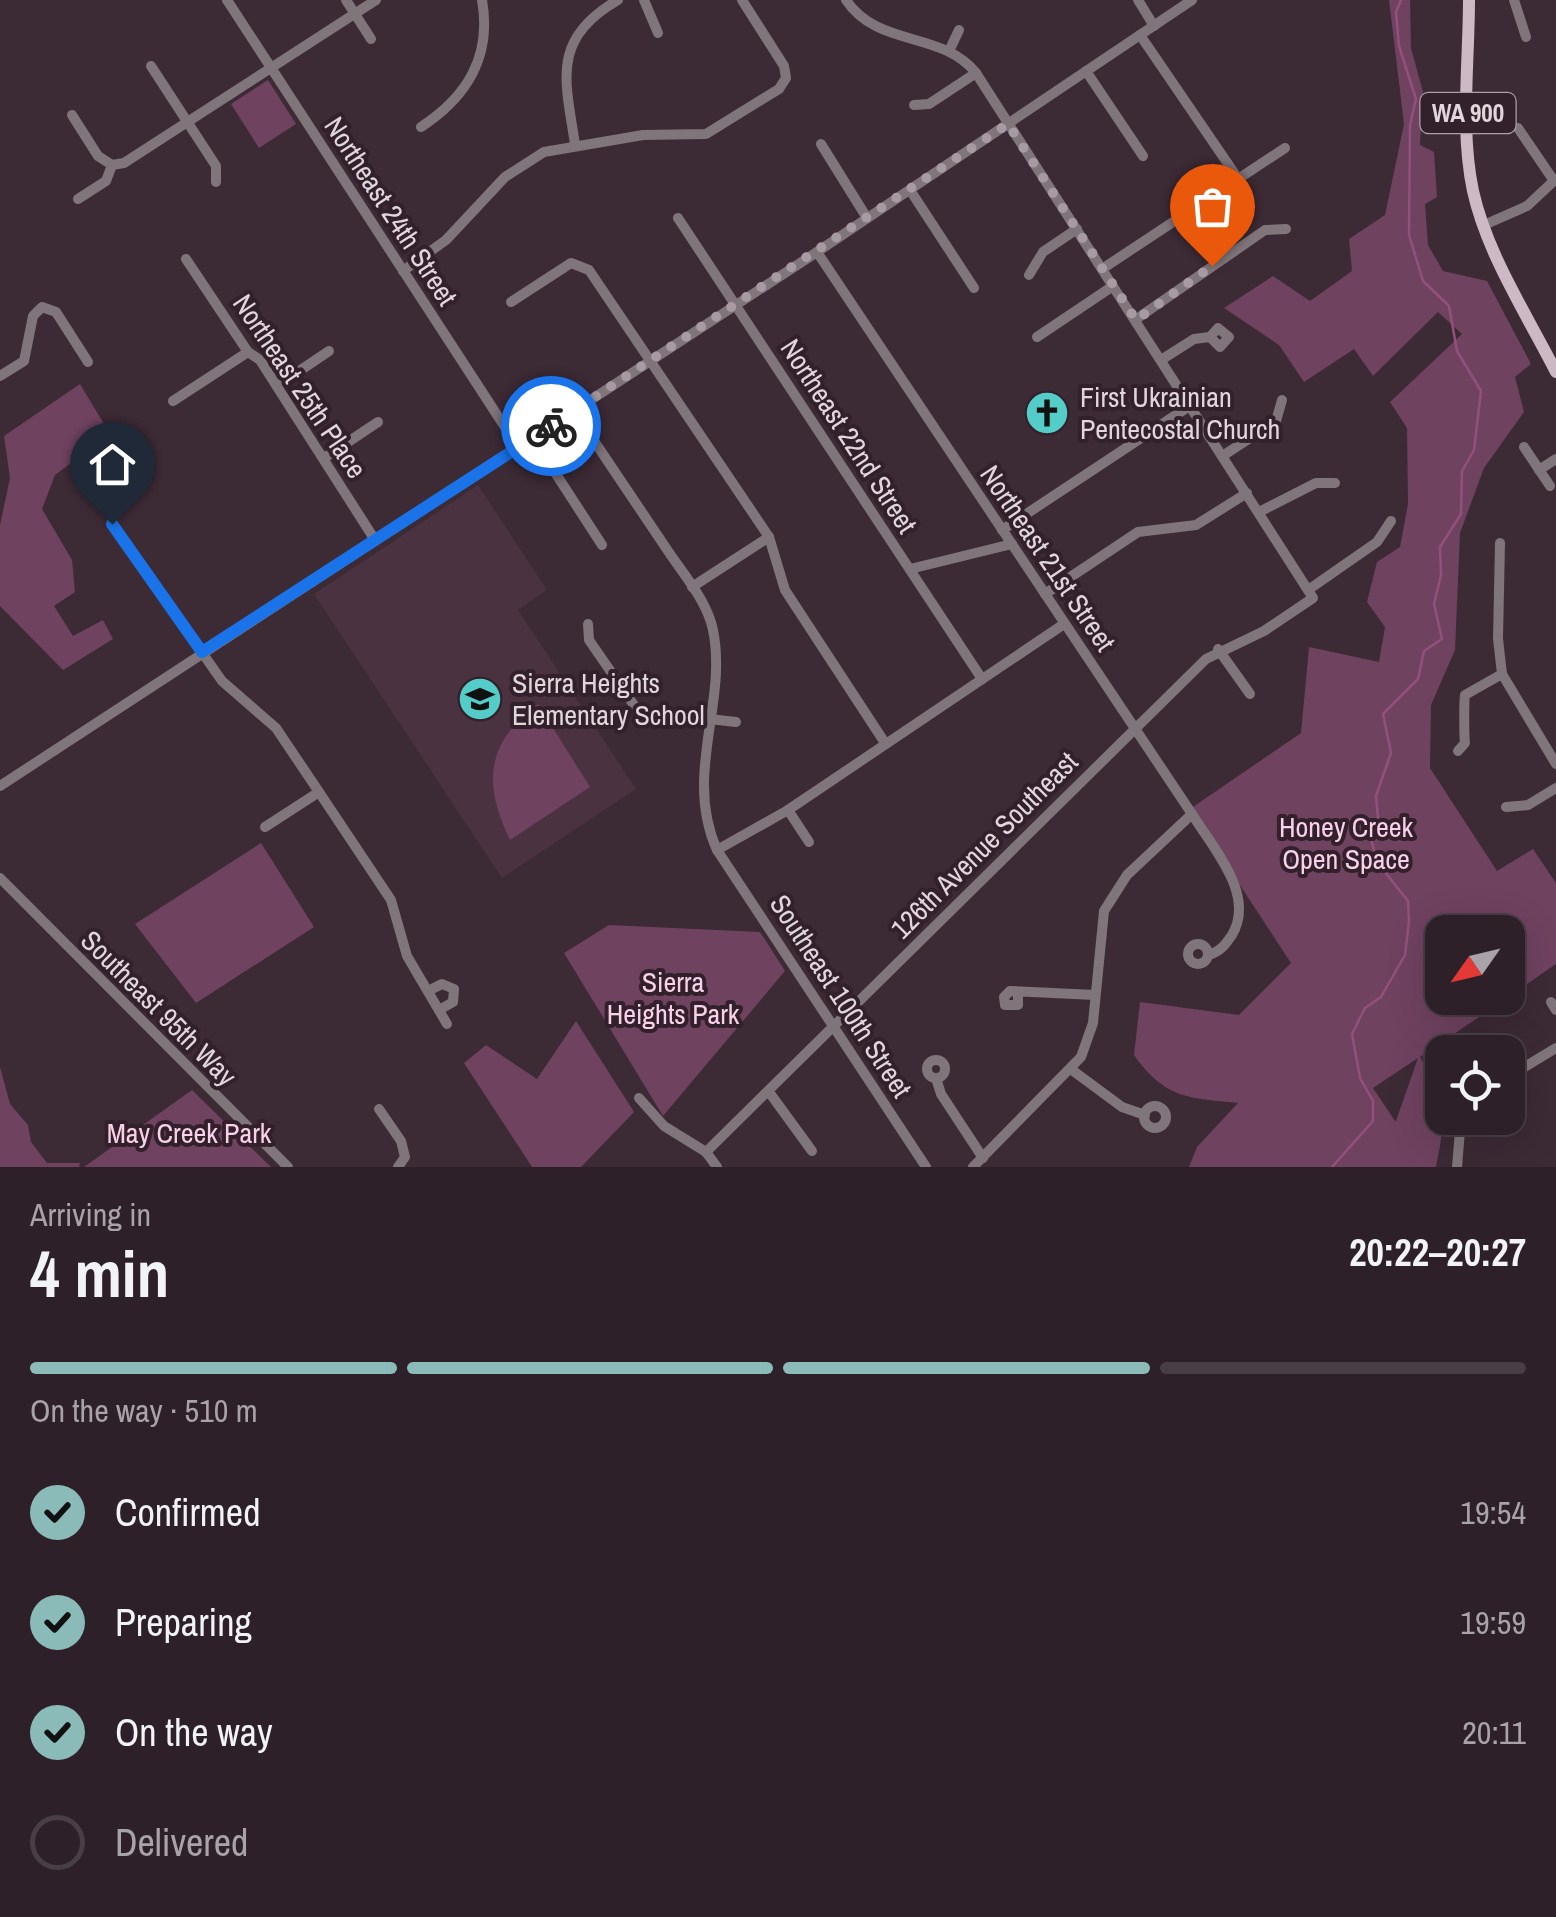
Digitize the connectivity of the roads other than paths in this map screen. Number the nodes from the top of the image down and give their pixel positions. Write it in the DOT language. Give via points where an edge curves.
graph roads {
  1 [pos="227,0"];
  2 [pos="346,0"];
  3 [pos="376,0"];
  4 [pos="482,0"];
  5 [pos="618,0"];
  6 [pos="644,0"];
  7 [pos="742,0"];
  8 [pos="846,0"];
  9 [pos="1138,0"];
  10 [pos="1192,0"];
  11 [pos="1469,0"];
  12 [pos="1514,0"];
  13 [pos="354,13"];
  14 [pos="1154,26"];
  15 [pos="959,30"];
  16 [pos="658,34"];
  17 [pos="1140,35"];
  18 [pos="1526,37"];
  19 [pos="371,39"];
  20 [pos="950,49"];
  21 [pos="150,66"];
  22 [pos="270,68"];
  23 [pos="1086,70"];
  24 [pos="976,74"];
  25 [pos="914,105"];
  26 [pos="72,116"];
  27 [pos="187,122"];
  28 [pos="1008,124"];
  29 [pos="421,128"];
  30 [pos="1518,128"];
  31 [pos="574,144"];
  32 [pos="821,144"];
  33 [pos="1286,148"];
  34 [pos="1144,156"];
  35 [pos="112,165"];
  36 [pos="1239,180"];
  37 [pos="1555,180"];
  38 [pos="216,182"];
  39 [pos="910,190"];
  40 [pos="78,199"];
  41 [pos="678,218"];
  42 [pos="867,218"];
  43 [pos="1484,225"];
  44 [pos="1076,229"];
  45 [pos="1286,229"];
  46 [pos="817,252"];
  47 [pos="186,258"];
  48 [pos="1102,269"];
  49 [pos="403,270"];
  50 [pos="1029,275"];
  51 [pos="1113,286"];
  52 [pos="974,288"];
  53 [pos="512,302"];
  54 [pos="736,306"];
  55 [pos="1136,320"];
  56 [pos="1037,337"];
  57 [pos="1210,337"];
  58 [pos="248,352"];
  59 [pos="329,352"];
  60 [pos="1161,360"];
  61 [pos="650,361"];
  62 [pos="88,362"];
  63 [pos="1556,370"];
  64 [pos="0,376"];
  65 [pos="277,386"];
  66 [pos="1282,400"];
  67 [pos="173,401"];
  68 [pos="1191,405"];
  69 [pos="574,410"];
  70 [pos="378,422"];
  71 [pos="532,438"];
  72 [pos="518,447"];
  73 [pos="1524,447"];
  74 [pos="1224,455"];
  75 [pos="324,458"];
  76 [pos="1556,459"];
  77 [pos="1540,470"];
  78 [pos="1334,482"];
  79 [pos="1550,486"];
  80 [pos="1248,492"];
  81 [pos="1259,512"];
  82 [pos="1391,521"];
  83 [pos="112,524"];
  84 [pos="1002,530"];
  85 [pos="769,537"];
  86 [pos="375,540"];
  87 [pos="1500,543"];
  88 [pos="1012,544"];
  89 [pos="602,545"];
  90 [pos="910,569"];
  91 [pos="692,587"];
  92 [pos="1045,594"];
  93 [pos="1310,594"];
  94 [pos="588,624"];
  95 [pos="1064,624"];
  96 [pos="1218,650"];
  97 [pos="202,652"];
  98 [pos="1502,674"];
  99 [pos="982,679"];
  100 [pos="1250,694"];
  101 [pos="708,720"];
  102 [pos="736,722"];
  103 [pos="1134,728"];
  104 [pos="885,743"];
  105 [pos="1458,751"];
  106 [pos="1556,764"];
  107 [pos="0,786"];
  108 [pos="1556,788"];
  109 [pos="319,792"];
  110 [pos="1506,807"];
  111 [pos="788,810"];
  112 [pos="1192,814"];
  113 [pos="265,827"];
  114 [pos="809,842"];
  115 [pos="718,850"];
  116 [pos="0,878"];
  117 [pos="1209,954"];
  118 [pos="428,991"];
  119 [pos="1018,994"];
  120 [pos="1095,995"];
  121 [pos="439,1010"];
  122 [pos="447,1024"];
  123 [pos="834,1026"];
  124 [pos="1556,1048"];
  125 [pos="1525,1064"];
  126 [pos="1072,1070"];
  127 [pos="936,1078"];
  128 [pos="769,1092"];
  129 [pos="639,1098"];
  130 [pos="379,1110"];
  131 [pos="1145,1114"];
  132 [pos="1460,1135"];
  133 [pos="812,1151"];
  134 [pos="706,1152"];
  135 [pos="983,1158"];
  136 [pos="288,1167"];
  137 [pos="398,1167"];
  138 [pos="717,1167"];
  139 [pos="926,1167"];
  140 [pos="973,1167"];
  141 [pos="1456,1167"];
  1 -- 22 [label="street, Northeast 24th Street"];
  2 -- 13 [label="street"];
  3 -- 13 [label="street"];
  4 -- 29 [label="street" via="484,40 476,70 452,106"];
  5 -- 31 [label="street" via="582,27 567,56"];
  6 -- 16 [label="street"];
  7 -- 31 [label="street" via="780,58 786,78 778,89 706,134"];
  8 -- 20 [label="street" via="881,31"];
  9 -- 14 [label="street"];
  10 -- 14 [label="street"];
  11 -- 43 [label="main road, WA 900" via="1469,161"];
  12 -- 18 [label="street"];
  13 -- 19 [label="street"];
  13 -- 22 [label="street"];
  14 -- 17 [label="street"];
  15 -- 20 [label="street"];
  17 -- 23 [label="street"];
  17 -- 36 [label="street"];
  20 -- 24 [label="street"];
  21 -- 27 [label="street"];
  22 -- 27 [label="street"];
  22 -- 49 [label="street, Northeast 24th Street"];
  23 -- 28 [label="street"];
  23 -- 34 [label="street"];
  24 -- 25 [label="street" via="929,104"];
  24 -- 28 [label="street"];
  26 -- 35 [label="street" via="98,156"];
  27 -- 35 [label="street" via="124,164"];
  27 -- 38 [label="street" via="216,166"];
  28 -- 39 [label="street"];
  28 -- 44 [label="street"];
  30 -- 37 [label="street"];
  31 -- 49 [label="street" via="517,167 446,240"];
  32 -- 42 [label="street"];
  33 -- 36 [label="street"];
  35 -- 40 [label="street" via="106,181"];
  36 -- 48 [label="street"];
  37 -- 43 [label="street" via="1527,206"];
  39 -- 42 [label="street"];
  39 -- 52 [label="street"];
  41 -- 54 [label="street, Northeast 22nd Street"];
  42 -- 46 [label="street"];
  43 -- 63 [label="main road, WA 900"];
  44 -- 48 [label="street"];
  44 -- 50 [label="street" via="1043,252"];
  45 -- 55 [label="street" via="1265,230"];
  46 -- 54 [label="street"];
  46 -- 84 [label="street, Northeast 21st Street"];
  47 -- 58 [label="street, Northeast 25th Place"];
  48 -- 51 [label="street"];
  49 -- 72 [label="street, Northeast 24th Street"];
  51 -- 55 [label="street"];
  51 -- 56 [label="street"];
  53 -- 61 [label="street" via="578,262"];
  54 -- 61 [label="street"];
  54 -- 90 [label="street, Northeast 22nd Street"];
  55 -- 60 [label="street"];
  57 -- 60 [label="street"];
  58 -- 65 [label="street, Northeast 25th Place"];
  58 -- 67 [label="street"];
  59 -- 65 [label="street"];
  60 -- 68 [label="street"];
  61 -- 69 [label="street"];
  61 -- 85 [label="street"];
  62 -- 64 [label="street" via="46,306 33,316 24,360"];
  65 -- 75 [label="street, Northeast 25th Place"];
  66 -- 74 [label="street" via="1276,422"];
  68 -- 74 [label="street"];
  68 -- 84 [label="street"];
  69 -- 71 [label="street"];
  69 -- 91 [label="street, Southeast 100th Street"];
  70 -- 75 [label="street"];
  71 -- 72 [label="street"];
  71 -- 89 [label="street"];
  72 -- 86 [label="street"];
  73 -- 77 [label="street"];
  74 -- 80 [label="street"];
  75 -- 86 [label="street, Northeast 25th Place"];
  76 -- 77 [label="street"];
  77 -- 79 [label="street"];
  78 -- 81 [label="street" via="1316,483"];
  80 -- 81 [label="street"];
  80 -- 92 [label="street" via="1196,525 1131,536"];
  81 -- 93 [label="street"];
  82 -- 93 [label="street, 126th Avenue Southeast" via="1377,542"];
  83 -- 97 [label="street"];
  84 -- 88 [label="street, Northeast 21st Street"];
  85 -- 91 [label="street"];
  85 -- 104 [label="street" via="785,590"];
  86 -- 97 [label="street"];
  87 -- 98 [label="street"];
  88 -- 90 [label="street"];
  88 -- 92 [label="street, Northeast 21st Street"];
  90 -- 99 [label="street, Northeast 22nd Street"];
  91 -- 101 [label="street, Southeast 100th Street" via="714,641"];
  92 -- 95 [label="street, Northeast 21st Street"];
  93 -- 96 [label="street, 126th Avenue Southeast" via="1264,630"];
  94 -- 101 [label="street" via="589,640 638,711"];
  95 -- 99 [label="street"];
  95 -- 103 [label="street, Northeast 21st Street"];
  96 -- 100 [label="street"];
  96 -- 103 [label="street, 126th Avenue Southeast"];
  97 -- 107 [label="street"];
  97 -- 109 [label="street" via="228,688 276,728"];
  98 -- 105 [label="street" via="1465,695 1468,720"];
  98 -- 106 [label="street"];
  99 -- 104 [label="street"];
  101 -- 102 [label="street"];
  101 -- 115 [label="street, Southeast 100th Street" via="704,805"];
  103 -- 112 [label="street, Northeast 21st Street"];
  103 -- 123 [label="street, 126th Avenue Southeast"];
  104 -- 111 [label="street"];
  108 -- 110 [label="street" via="1528,805"];
  109 -- 113 [label="street"];
  109 -- 118 [label="street" via="390,900 407,956"];
  111 -- 114 [label="street"];
  111 -- 115 [label="street"];
  112 -- 117 [label="street, Northeast 21st Street" via="1237,891 1241,910 1224,946"];
  112 -- 120 [label="street" via="1112,894 1100,922"];
  115 -- 123 [label="street, Southeast 100th Street"];
  116 -- 136 [label="street, Southeast 95th Way"];
  118 -- 121 [label="street"];
  118 -- 121 [label="street" via="442,984 454,988 453,1002"];
  119 -- 120 [label="street"];
  120 -- 126 [label="street" via="1092,1033"];
  121 -- 122 [label="street"];
  123 -- 128 [label="street, 126th Avenue Southeast"];
  123 -- 139 [label="street, Southeast 100th Street"];
  124 -- 125 [label="street"];
  126 -- 131 [label="street" via="1122,1107"];
  126 -- 135 [label="street"];
  127 -- 135 [label="street"];
  128 -- 133 [label="street"];
  128 -- 134 [label="street, 126th Avenue Southeast"];
  129 -- 134 [label="street" via="664,1126"];
  130 -- 137 [label="street" via="406,1152"];
  132 -- 141 [label="street"];
  134 -- 138 [label="street"];
  135 -- 140 [label="street"];
}
